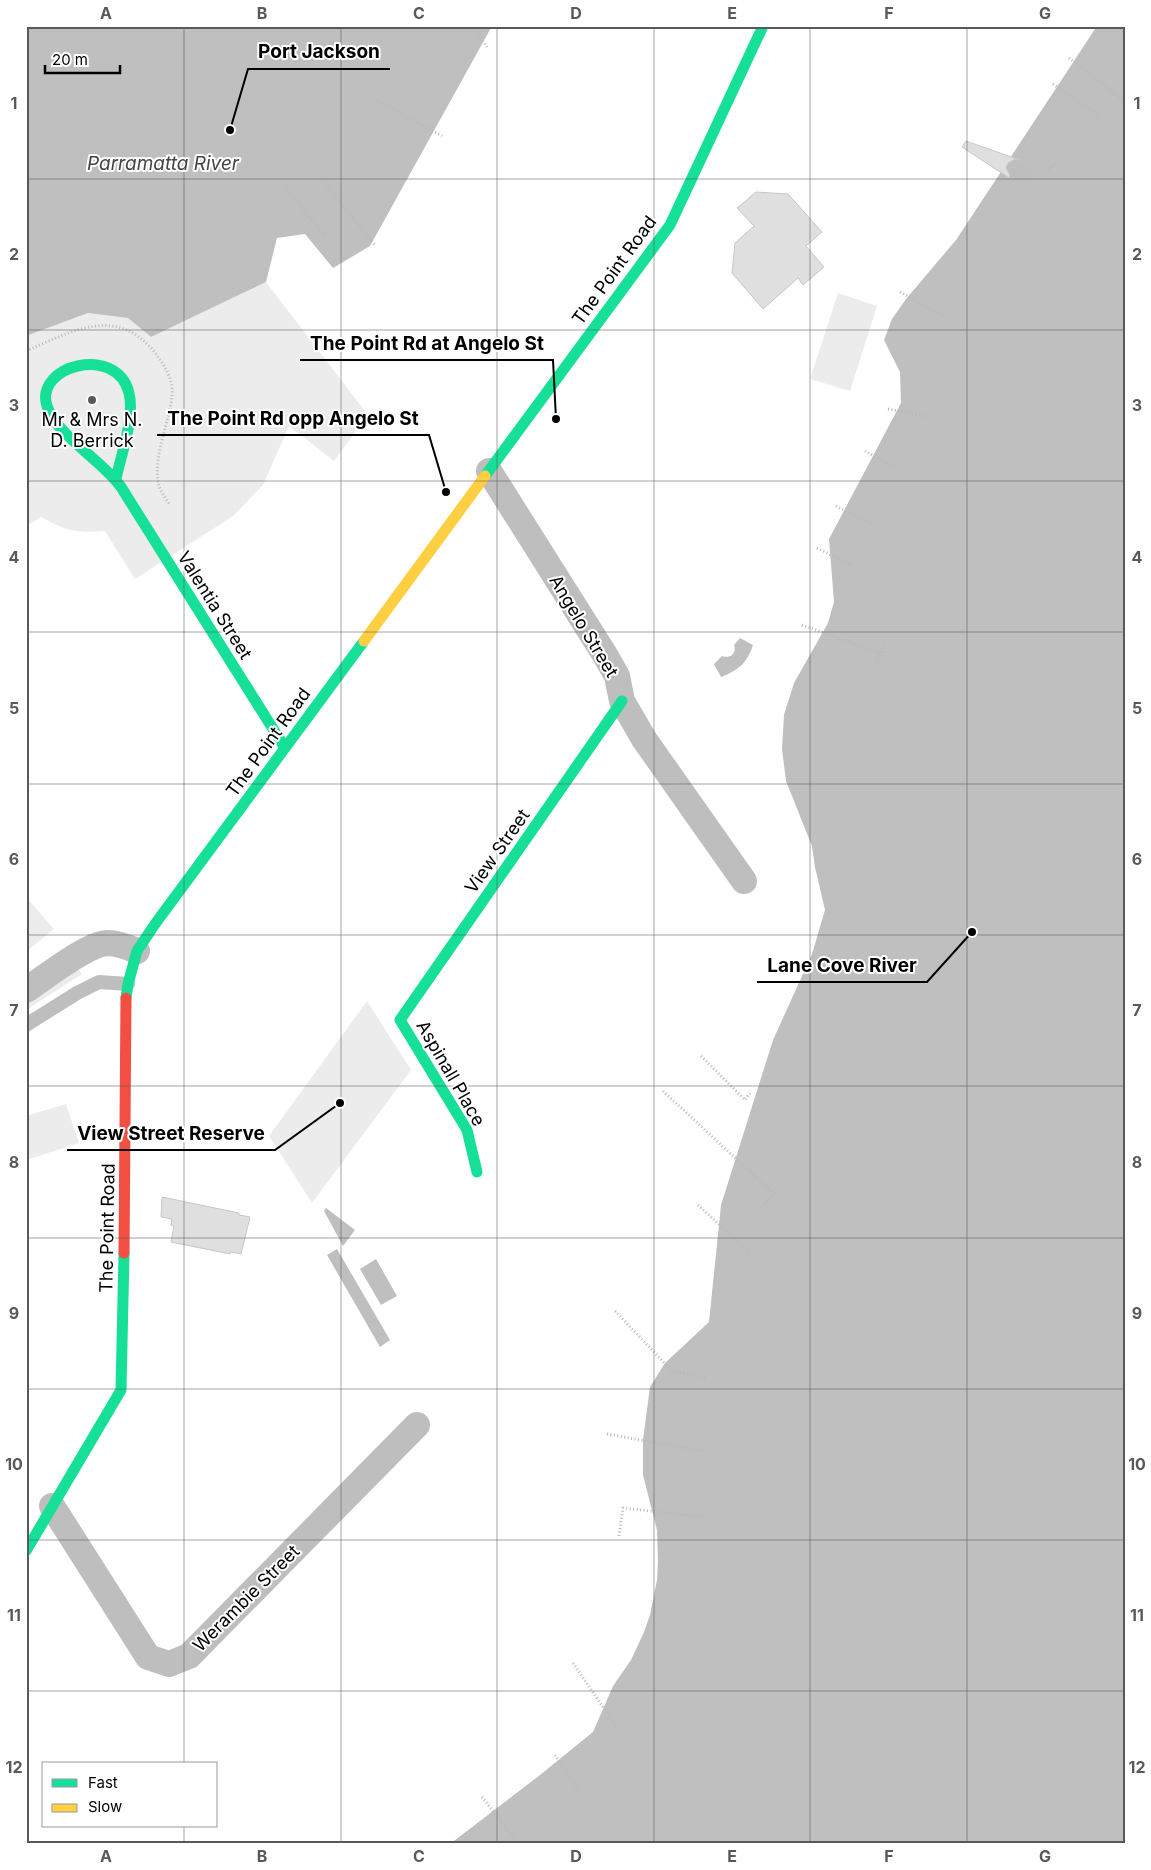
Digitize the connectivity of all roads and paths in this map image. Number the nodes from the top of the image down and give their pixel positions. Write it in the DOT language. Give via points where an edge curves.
graph roads {
  1 [pos="473,26"];
  2 [pos="763,26"];
  3 [pos="487,48"];
  4 [pos="1069,58"];
  5 [pos="1053,84"];
  6 [pos="376,100"];
  7 [pos="1125,102"];
  8 [pos="1100,116"];
  9 [pos="442,136"];
  10 [pos="1057,161"];
  11 [pos="1046,168"];
  12 [pos="323,180"];
  13 [pos="285,186"];
  14 [pos="325,237"];
  15 [pos="375,245"];
  16 [pos="900,292"];
  17 [pos="944,317"];
  18 [pos="888,409"];
  19 [pos="931,417"];
  20 [pos="865,450"];
  21 [pos="894,468"];
  22 [pos="489,471"];
  23 [pos="116,479"];
  24 [pos="836,506"];
  25 [pos="872,525"];
  26 [pos="817,548"];
  27 [pos="854,566"];
  28 [pos="802,625"];
  29 [pos="885,643"];
  30 [pos="880,653"];
  31 [pos="875,665"];
  32 [pos="622,701"];
  33 [pos="285,748"];
  34 [pos="744,881"];
  35 [pos="137,951"];
  36 [pos="128,984"];
  37 [pos="27,989"];
  38 [pos="400,1020"];
  39 [pos="26,1025"];
  40 [pos="701,1056"];
  41 [pos="663,1091"];
  42 [pos="750,1093"];
  43 [pos="477,1172"];
  44 [pos="698,1205"];
  45 [pos="764,1205"];
  46 [pos="750,1253"];
  47 [pos="615,1311"];
  48 [pos="707,1378"];
  49 [pos="417,1425"];
  50 [pos="607,1434"];
  51 [pos="703,1452"];
  52 [pos="52,1506"];
  53 [pos="705,1517"];
  54 [pos="619,1536"];
  55 [pos="26,1551"];
  56 [pos="573,1663"];
  57 [pos="620,1732"];
  58 [pos="555,1755"];
  59 [pos="579,1791"];
  60 [pos="482,1797"];
  61 [pos="516,1840"];
  1 -- 3 [label="path"];
  2 -- 22 [label="street, The Point Road" via="670,226"];
  4 -- 7 [label="path"];
  5 -- 8 [label="path"];
  6 -- 9 [label="path"];
  10 -- 11 [label="path" via="1050,169"];
  12 -- 15 [label="path"];
  13 -- 14 [label="path"];
  16 -- 17 [label="path"];
  18 -- 19 [label="path"];
  20 -- 21 [label="path"];
  22 -- 32 [label="street, Angelo Street" via="613,669"];
  22 -- 33 [label="street, The Point Road"];
  23 -- 23 [label="street, Valentia Street" via="67,432 48,406 45,392 52,379 67,369 97,363 113,369 123,380 129,394 129,409"];
  23 -- 33 [label="street, Valentia Street"];
  24 -- 25 [label="path"];
  26 -- 27 [label="path"];
  28 -- 30 [label="path"];
  29 -- 30 [label="path"];
  30 -- 31 [label="path"];
  32 -- 34 [label="street, Angelo Street" via="644,739"];
  32 -- 38 [label="street, View Street"];
  33 -- 35 [label="street, The Point Road"];
  35 -- 36 [label="street, The Point Road"];
  35 -- 37 [label="street" via="106,943 86,951"];
  36 -- 39 [label="lane" via="99,982"];
  36 -- 52 [label="street, The Point Road" via="121,1390"];
  38 -- 43 [label="street, Aspinall Place" via="467,1130"];
  40 -- 42 [label="path" via="745,1100"];
  41 -- 45 [label="path" via="774,1194"];
  44 -- 46 [label="path"];
  47 -- 48 [label="path" via="672,1371"];
  49 -- 52 [label="street, Werambie Street" via="189,1656 169,1664 148,1657"];
  50 -- 51 [label="path"];
  52 -- 55 [label="street, The Point Road"];
  53 -- 54 [label="path" via="623,1508"];
  56 -- 57 [label="path"];
  58 -- 59 [label="path"];
  60 -- 61 [label="path"];
}
